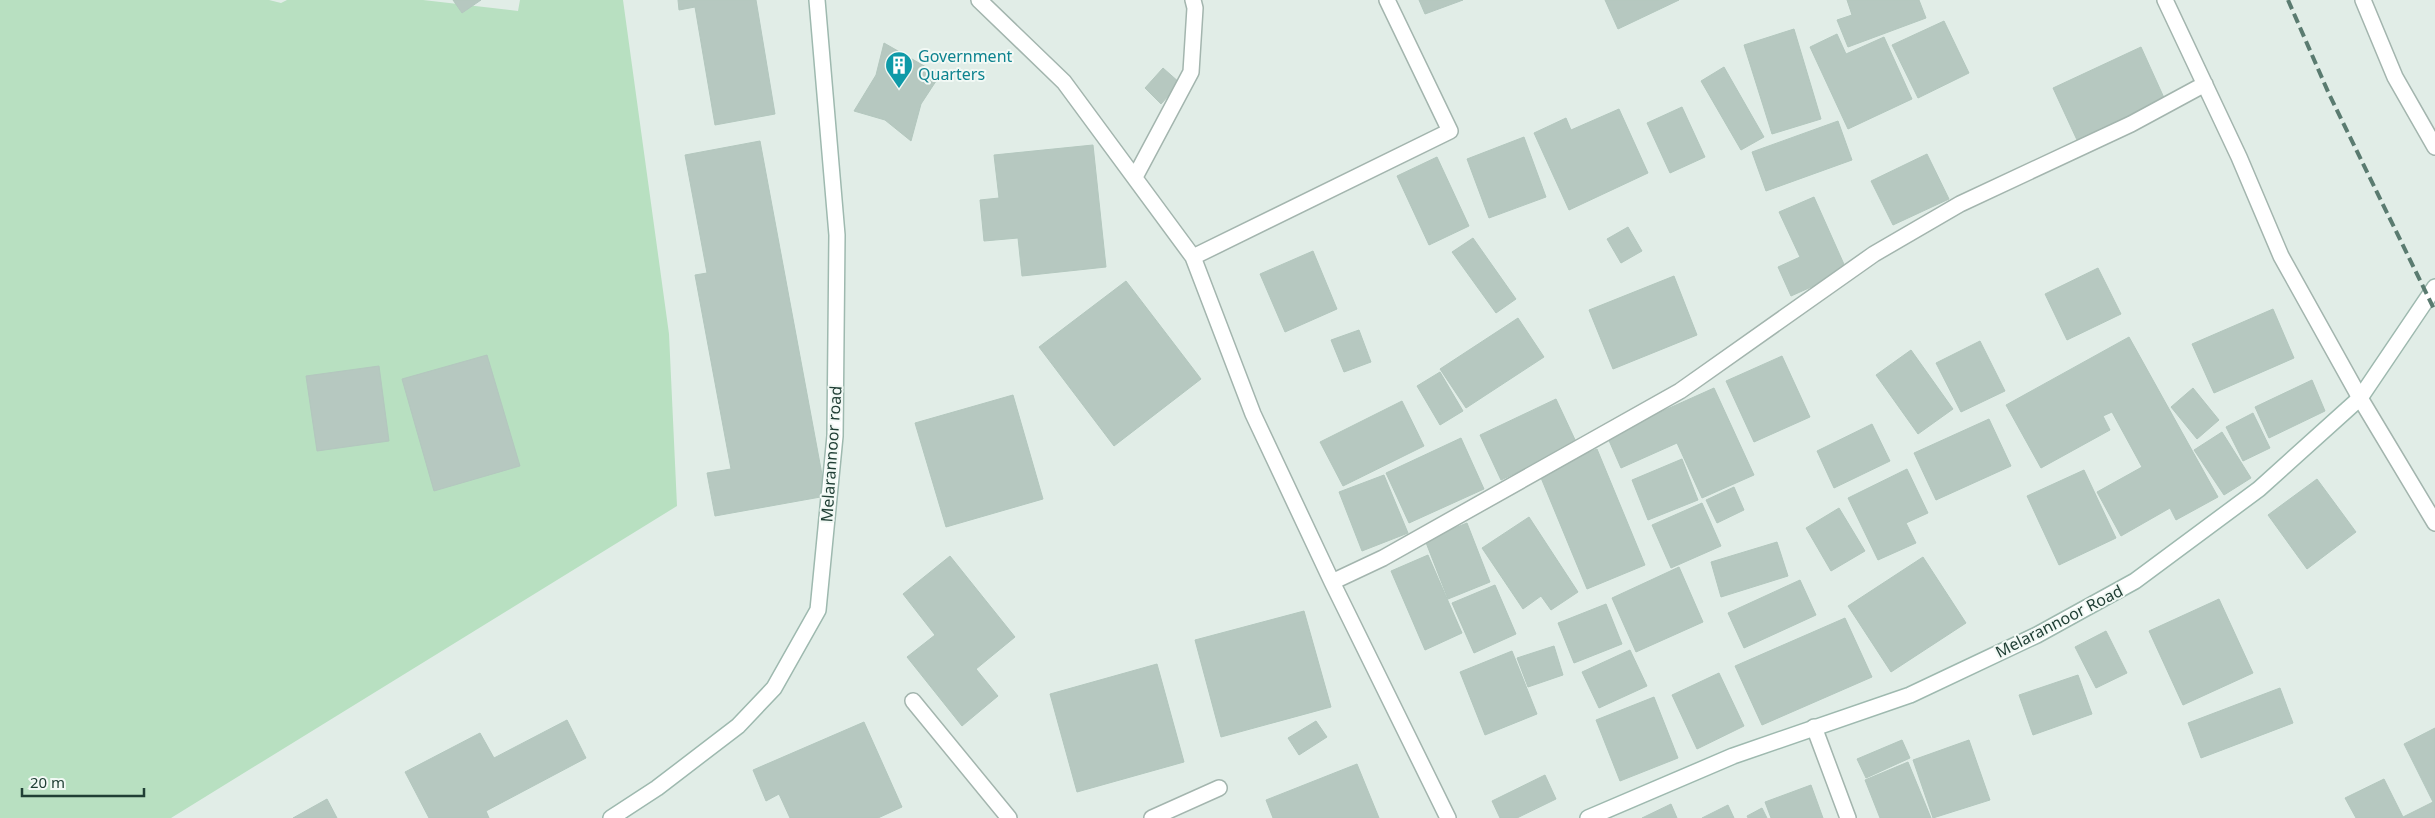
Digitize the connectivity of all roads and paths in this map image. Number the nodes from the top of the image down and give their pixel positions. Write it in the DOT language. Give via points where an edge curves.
graph roads {
  1 [pos="817,0"];
  2 [pos="979,0"];
  3 [pos="1193,0"];
  4 [pos="1387,0"];
  5 [pos="2165,0"];
  6 [pos="2363,0"];
  7 [pos="2205,84"];
  8 [pos="2435,148"];
  9 [pos="1136,177"];
  10 [pos="1193,256"];
  11 [pos="2435,287"];
  12 [pos="2360,398"];
  13 [pos="2435,523"];
  14 [pos="1332,582"];
  15 [pos="913,701"];
  16 [pos="1814,727"];
  17 [pos="1219,788"];
  18 [pos="611,818"];
  19 [pos="1010,818"];
  20 [pos="1152,818"];
  21 [pos="1448,818"];
  22 [pos="1588,818"];
  23 [pos="1848,818"];
  1 -- 18 [label="street, Melarannoor road" via="837,235 835,436 818,610 774,688 738,726 657,788"];
  2 -- 9 [label="street" via="1064,82"];
  3 -- 9 [label="street" via="1191,72"];
  4 -- 10 [label="street" via="1450,131"];
  5 -- 7 [label="street"];
  6 -- 8 [label="street" via="2395,77"];
  7 -- 12 [label="street" via="2281,256"];
  7 -- 14 [label="street" via="2131,124 1960,204 1874,254 1680,391 1383,558"];
  9 -- 10 [label="street"];
  10 -- 14 [label="street" via="1253,414"];
  11 -- 12 [label="street, Melarannoor Road"];
  12 -- 13 [label="street"];
  12 -- 16 [label="street, Melarannoor Road" via="2259,490 2135,581 2037,635 1910,695"];
  14 -- 21 [label="street"];
  15 -- 19 [label="street"];
  16 -- 22 [label="street, Melarannoor Road" via="1733,756"];
  16 -- 23 [label="street"];
  17 -- 20 [label="street"];
}
